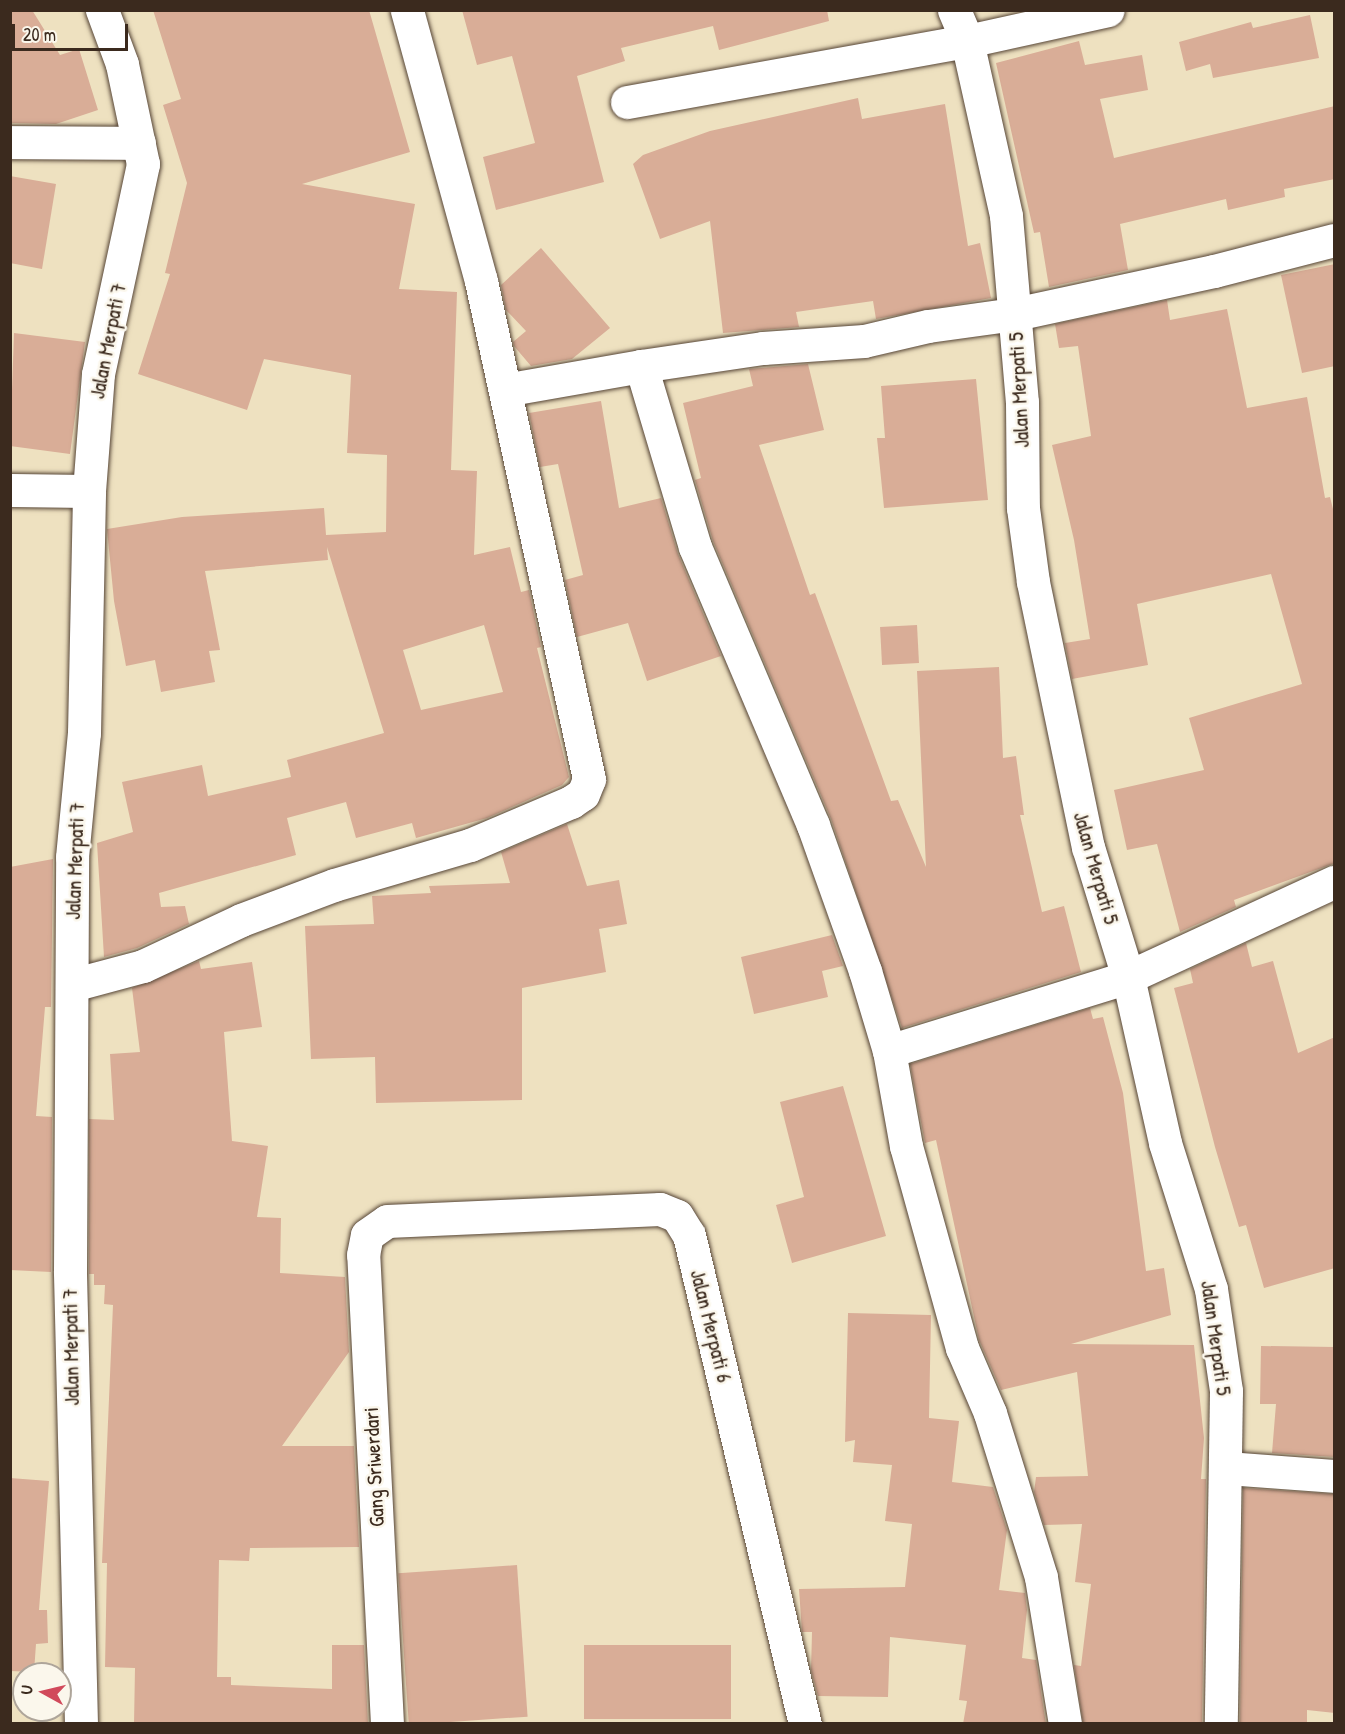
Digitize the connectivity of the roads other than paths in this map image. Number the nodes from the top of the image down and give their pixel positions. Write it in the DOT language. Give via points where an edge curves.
graph roads {
  1 [pos="102,10"];
  2 [pos="407,10"];
  3 [pos="954,10"];
  4 [pos="1108,10"];
  5 [pos="967,41"];
  6 [pos="627,102"];
  7 [pos="10,142"];
  8 [pos="139,143"];
  9 [pos="1335,240"];
  10 [pos="1015,314"];
  11 [pos="640,366"];
  12 [pos="505,390"];
  13 [pos="10,489"];
  14 [pos="89,491"];
  15 [pos="1335,882"];
  16 [pos="1128,977"];
  17 [pos="72,985"];
  18 [pos="889,1051"];
  19 [pos="387,1221"];
  20 [pos="1226,1468"];
  21 [pos="1335,1476"];
  22 [pos="81,1724"];
  23 [pos="387,1724"];
  24 [pos="805,1724"];
  25 [pos="1065,1724"];
  26 [pos="1221,1724"];
  1 -- 8 [label="street, Jalan Merpati 7" via="122,64"];
  2 -- 12 [label="street" via="446,143"];
  3 -- 5 [label="street, Jalan Merpati 5"];
  4 -- 5 [label="street"];
  5 -- 6 [label="street"];
  5 -- 10 [label="street, Jalan Merpati 5" via="1006,216"];
  7 -- 8 [label="street"];
  8 -- 14 [label="street, Jalan Merpati 7" via="143,164 98,374"];
  9 -- 10 [label="street"];
  10 -- 11 [label="street" via="928,326 864,341 763,348"];
  10 -- 16 [label="street, Jalan Merpati 5" via="1022,402 1023,508 1033,582 1088,847"];
  11 -- 12 [label="street"];
  11 -- 18 [label="street" via="695,547 813,825"];
  12 -- 17 [label="street" via="589,779 583,794 470,845 334,885 241,920 143,966"];
  13 -- 14 [label="street"];
  14 -- 17 [label="street, Jalan Merpati 7" via="84,733 72,857"];
  15 -- 16 [label="street"];
  16 -- 18 [label="street"];
  16 -- 20 [label="street, Jalan Merpati 5" via="1166,1143 1211,1289 1226,1391"];
  17 -- 22 [label="street, Jalan Merpati 7" via="70,1271"];
  18 -- 25 [label="street" via="906,1146 962,1348 990,1413 1041,1577"];
  19 -- 23 [label="street, Gang Sriwerdari" via="366,1235 363,1255"];
  19 -- 24 [label="street, Jalan Merpati 6" via="660,1209 677,1216 689,1235"];
  20 -- 21 [label="street"];
  20 -- 26 [label="street, Jalan Merpati 5"];
}
